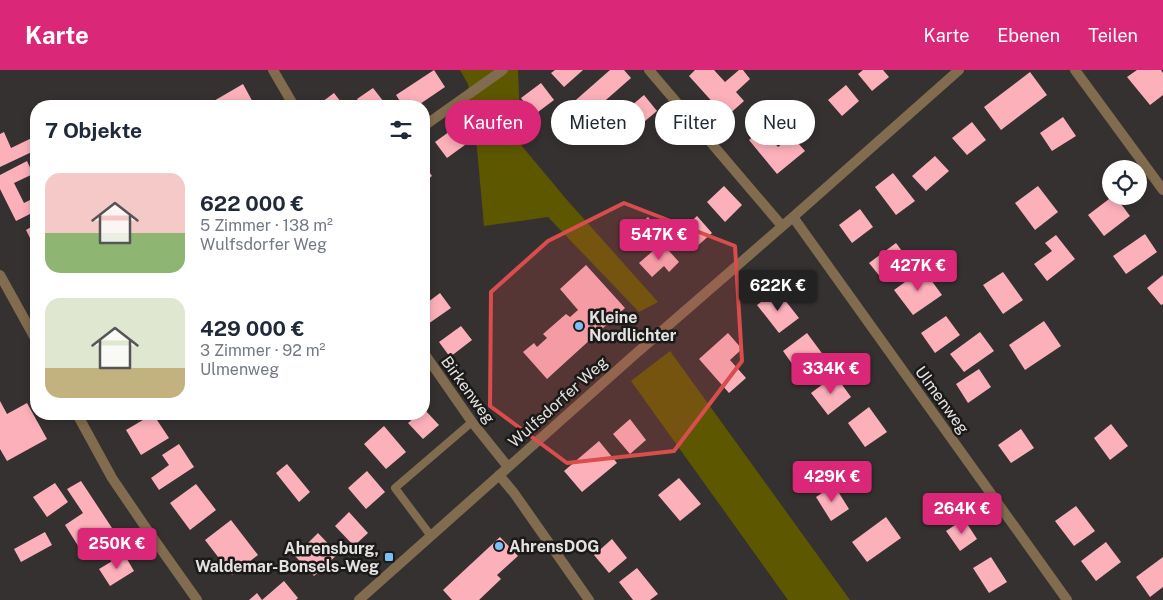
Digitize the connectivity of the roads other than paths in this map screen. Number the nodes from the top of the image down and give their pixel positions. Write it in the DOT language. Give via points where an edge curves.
graph roads {
  1 [pos="273,70"];
  2 [pos="503,70"];
  3 [pos="649,70"];
  4 [pos="959,70"];
  5 [pos="1075,70"];
  6 [pos="290,100"];
  7 [pos="430,122"];
  8 [pos="1163,190"];
  9 [pos="793,217"];
  10 [pos="782,226"];
  11 [pos="0,275"];
  12 [pos="30,329"];
  13 [pos="430,362"];
  14 [pos="80,420"];
  15 [pos="472,422"];
  16 [pos="508,467"];
  17 [pos="499,475"];
  18 [pos="431,536"];
  19 [pos="197,600"];
  20 [pos="359,600"];
  21 [pos="589,600"];
  22 [pos="1067,600"];
  1 -- 6 [label="street"];
  2 -- 7 [label="street"];
  3 -- 10 [label="street"];
  4 -- 9 [label="street, Wulfsdorfer Weg"];
  5 -- 8 [label="street"];
  9 -- 10 [label="street, Wulfsdorfer Weg"];
  9 -- 22 [label="street, Ulmenweg"];
  10 -- 16 [label="street, Wulfsdorfer Weg"];
  11 -- 12 [label="street"];
  13 -- 15 [label="street, Birkenweg"];
  14 -- 19 [label="street" via="112,478"];
  15 -- 16 [label="street, Birkenweg"];
  15 -- 18 [label="lane" via="395,488"];
  16 -- 17 [label="street, Wulfsdorfer Weg"];
  17 -- 18 [label="street, Wulfsdorfer Weg"];
  17 -- 21 [label="street"];
  18 -- 20 [label="street, Wulfsdorfer Weg"];
}
